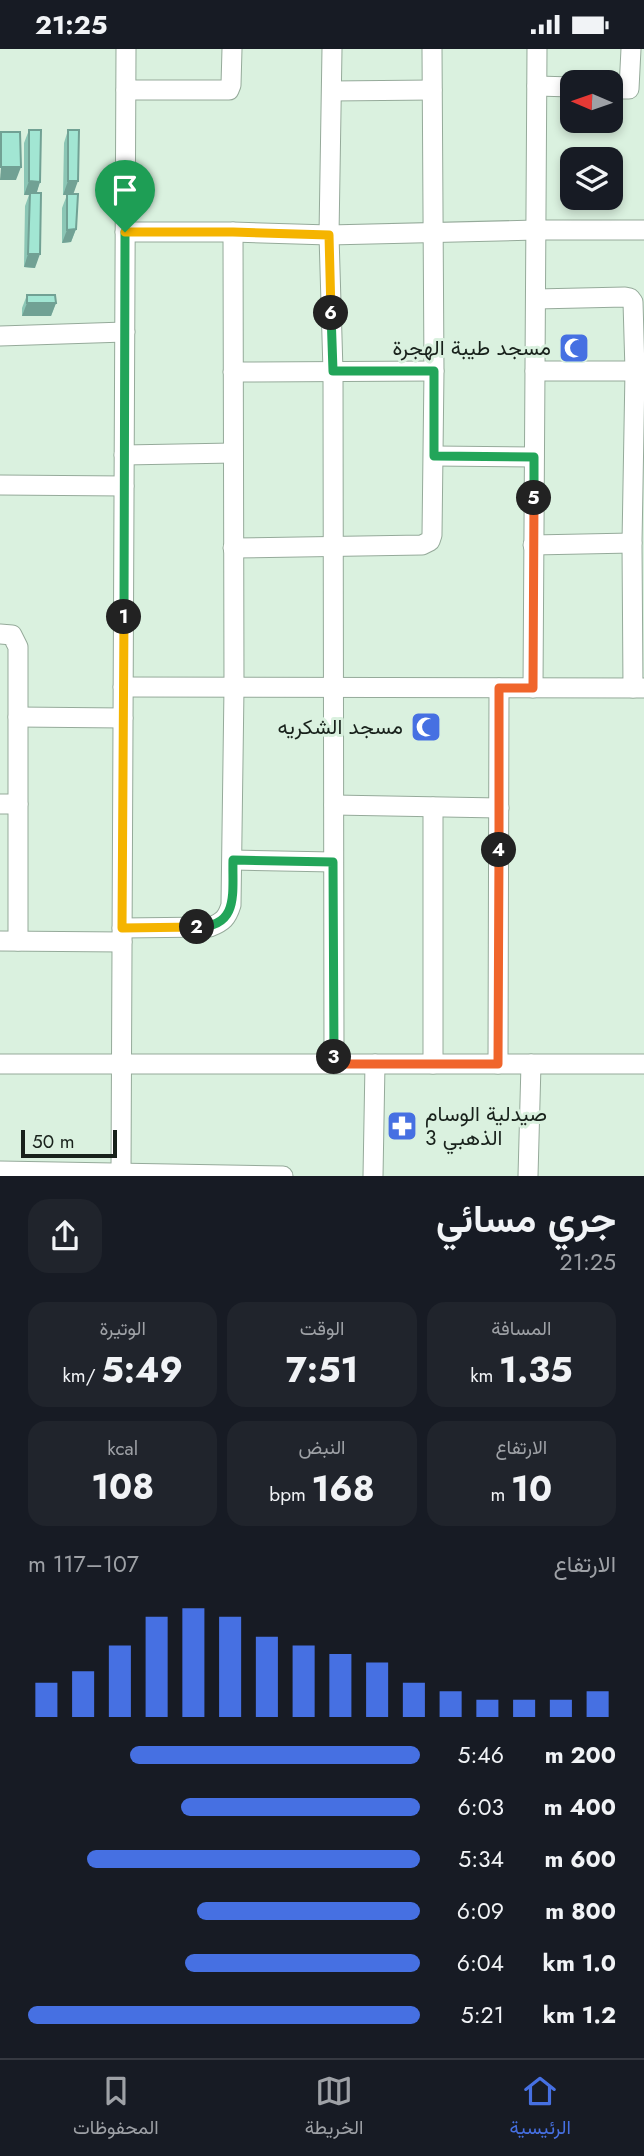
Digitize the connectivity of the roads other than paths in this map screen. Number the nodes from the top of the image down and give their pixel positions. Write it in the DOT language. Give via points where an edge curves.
graph roads {
  1 [pos="126,49"];
  2 [pos="232,49"];
  3 [pos="332,49"];
  4 [pos="432,49"];
  5 [pos="537,49"];
  6 [pos="631,49"];
  7 [pos="537,86"];
  8 [pos="560,87"];
  9 [pos="623,89"];
  10 [pos="126,90"];
  11 [pos="432,90"];
  12 [pos="332,91"];
  13 [pos="536,230"];
  14 [pos="644,230"];
  15 [pos="125,232"];
  16 [pos="233,232"];
  17 [pos="433,233"];
  18 [pos="329,235"];
  19 [pos="536,299"];
  20 [pos="125,332"];
  21 [pos="0,336"];
  22 [pos="333,371"];
  23 [pos="434,371"];
  24 [pos="535,371"];
  25 [pos="635,371"];
  26 [pos="233,372"];
  27 [pos="233,453"];
  28 [pos="124,454"];
  29 [pos="434,456"];
  30 [pos="534,457"];
  31 [pos="638,459"];
  32 [pos="0,485"];
  33 [pos="124,485"];
  34 [pos="632,543"];
  35 [pos="533,545"];
  36 [pos="333,547"];
  37 [pos="233,548"];
  38 [pos="0,633"];
  39 [pos="123,687"];
  40 [pos="234,688"];
  41 [pos="333,688"];
  42 [pos="499,688"];
  43 [pos="533,688"];
  44 [pos="638,688"];
  45 [pos="18,717"];
  46 [pos="123,719"];
  47 [pos="9,804"];
  48 [pos="334,805"];
  49 [pos="433,807"];
  50 [pos="499,808"];
  51 [pos="233,860"];
  52 [pos="333,862"];
  53 [pos="122,935"];
  54 [pos="9,941"];
  55 [pos="0,1064"];
  56 [pos="122,1064"];
  57 [pos="334,1064"];
  58 [pos="375,1064"];
  59 [pos="433,1064"];
  60 [pos="498,1064"];
  61 [pos="531,1064"];
  62 [pos="644,1064"];
  63 [pos="0,1171"];
  64 [pos="121,1173"];
  65 [pos="52,1174"];
  66 [pos="283,1176"];
  67 [pos="373,1176"];
  68 [pos="528,1176"];
  1 -- 10 [label="street"];
  2 -- 10 [label="street" via="229,90"];
  3 -- 12 [label="street"];
  4 -- 11 [label="street"];
  5 -- 7 [label="street"];
  6 -- 9 [label="street" via="629,89"];
  7 -- 8 [label="street"];
  7 -- 13 [label="street"];
  10 -- 15 [label="street"];
  11 -- 12 [label="street"];
  11 -- 17 [label="street"];
  12 -- 18 [label="street"];
  13 -- 14 [label="street"];
  13 -- 17 [label="street"];
  13 -- 19 [label="street"];
  15 -- 16 [label="street"];
  15 -- 20 [label="street"];
  16 -- 18 [label="street"];
  16 -- 26 [label="street"];
  17 -- 18 [label="street"];
  17 -- 23 [label="street"];
  18 -- 22 [label="street"];
  19 -- 24 [label="street"];
  19 -- 25 [label="street" via="630,298"];
  20 -- 21 [label="street"];
  20 -- 28 [label="street"];
  22 -- 23 [label="street"];
  22 -- 26 [label="street"];
  22 -- 36 [label="street"];
  23 -- 29 [label="street"];
  24 -- 25 [label="street"];
  24 -- 30 [label="street"];
  25 -- 31 [label="street"];
  26 -- 27 [label="street"];
  27 -- 28 [label="street"];
  27 -- 37 [label="street"];
  28 -- 33 [label="street"];
  29 -- 30 [label="street"];
  29 -- 36 [label="street" via="430,541"];
  30 -- 35 [label="street"];
  31 -- 34 [label="street"];
  32 -- 33 [label="street"];
  33 -- 39 [label="street"];
  34 -- 35 [label="street"];
  34 -- 44 [label="street"];
  35 -- 43 [label="street"];
  36 -- 37 [label="street"];
  36 -- 41 [label="street"];
  37 -- 40 [label="street"];
  38 -- 45 [label="street" via="12,635 18,647"];
  39 -- 40 [label="street"];
  39 -- 46 [label="street"];
  40 -- 41 [label="street"];
  40 -- 51 [label="street"];
  41 -- 42 [label="street"];
  41 -- 48 [label="street"];
  42 -- 43 [label="street"];
  42 -- 50 [label="street"];
  43 -- 44 [label="street"];
  45 -- 46 [label="street"];
  45 -- 47 [label="street"];
  46 -- 53 [label="street"];
  47 -- 54 [label="street"];
  48 -- 49 [label="street"];
  48 -- 52 [label="street"];
  49 -- 50 [label="street"];
  49 -- 59 [label="street"];
  50 -- 60 [label="street"];
  51 -- 52 [label="street"];
  51 -- 53 [label="street" via="231,905 221,923"];
  52 -- 57 [label="street"];
  53 -- 54 [label="street"];
  53 -- 56 [label="street"];
  55 -- 56 [label="street"];
  56 -- 57 [label="street"];
  56 -- 64 [label="street"];
  57 -- 58 [label="street"];
  58 -- 59 [label="street"];
  58 -- 67 [label="street"];
  59 -- 60 [label="street"];
  60 -- 61 [label="street"];
  61 -- 62 [label="street"];
  61 -- 68 [label="street"];
  63 -- 65 [label="street"];
  64 -- 65 [label="street"];
  64 -- 66 [label="street"];
}
